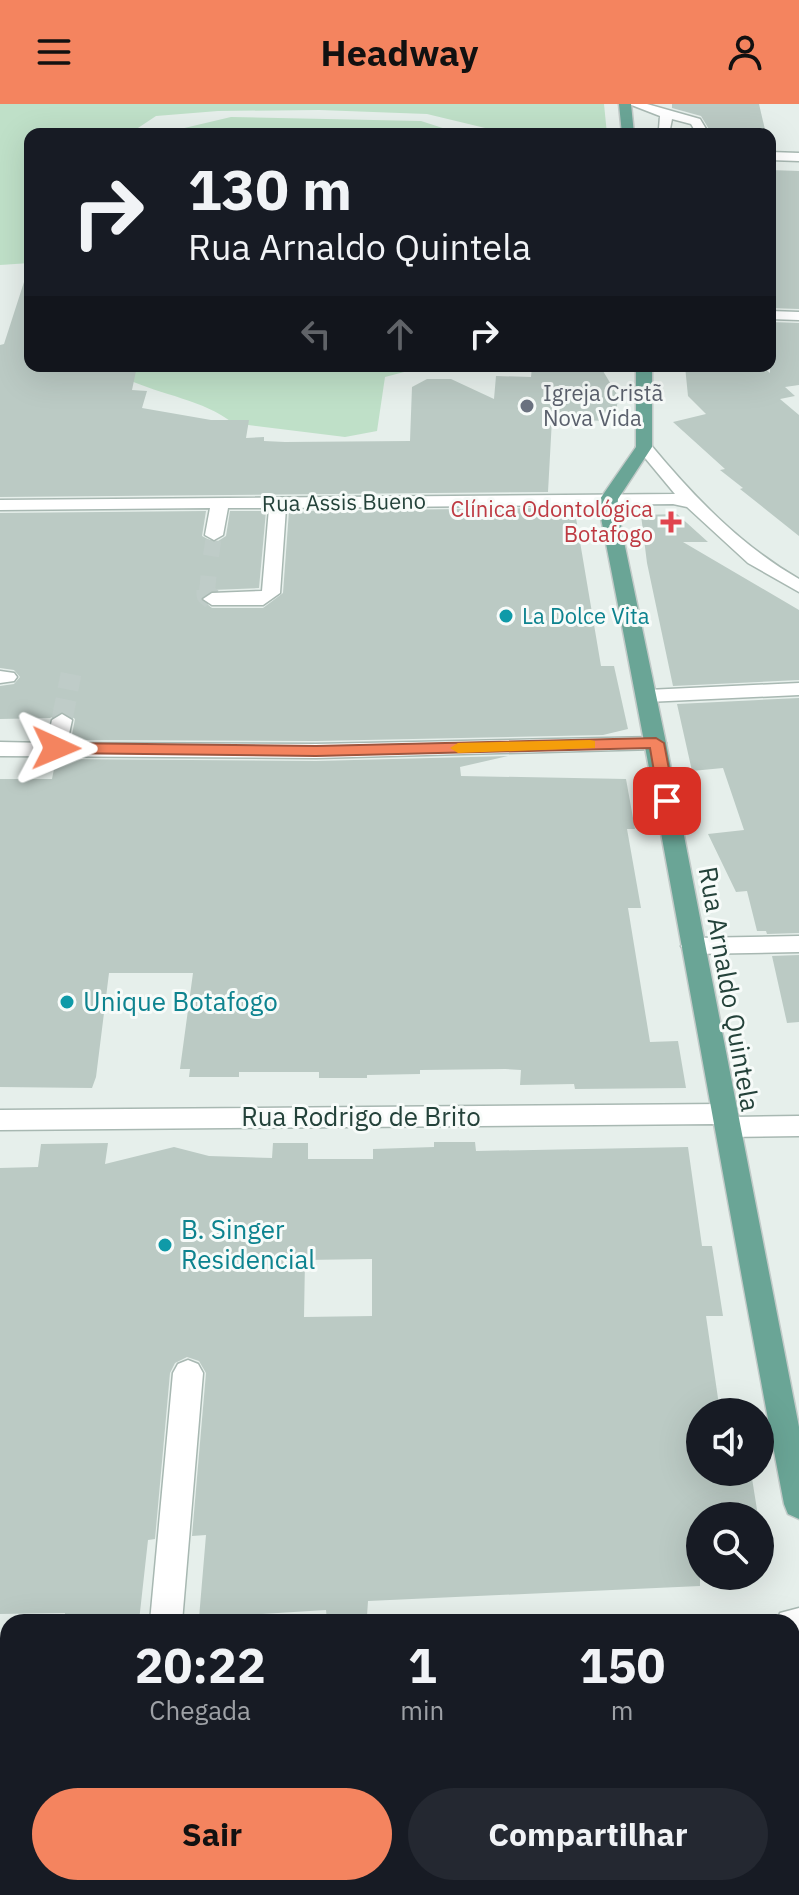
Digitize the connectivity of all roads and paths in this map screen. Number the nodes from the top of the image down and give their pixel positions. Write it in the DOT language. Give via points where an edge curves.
graph roads {
  1 [pos="625,104"];
  2 [pos="635,104"];
  3 [pos="662,112"];
  4 [pos="627,128"];
  5 [pos="665,128"];
  6 [pos="700,128"];
  7 [pos="776,156"];
  8 [pos="799,157"];
  9 [pos="776,315"];
  10 [pos="799,316"];
  11 [pos="644,372"];
  12 [pos="644,447"];
  13 [pos="609,499"];
  14 [pos="278,502"];
  15 [pos="688,502"];
  16 [pos="220,503"];
  17 [pos="0,505"];
  18 [pos="214,535"];
  19 [pos="796,565"];
  20 [pos="774,574"];
  21 [pos="799,587"];
  22 [pos="212,599"];
  23 [pos="799,689"];
  24 [pos="647,696"];
  25 [pos="62,720"];
  26 [pos="656,743"];
  27 [pos="56,748"];
  28 [pos="0,749"];
  29 [pos="799,944"];
  30 [pos="693,946"];
  31 [pos="0,1120"];
  32 [pos="724,1120"];
  33 [pos="799,1126"];
  34 [pos="188,1373"];
  35 [pos="799,1504"];
  36 [pos="167,1614"];
  1 -- 4 [label="main road"];
  2 -- 3 [label="street"];
  3 -- 5 [label="street"];
  3 -- 6 [label="street" via="696,122"];
  7 -- 8 [label="street"];
  9 -- 10 [label="street"];
  11 -- 12 [label="main road"];
  12 -- 13 [label="main road"];
  12 -- 15 [label="street"];
  13 -- 14 [label="street, Rua Assis Bueno"];
  13 -- 15 [label="street, Rua Assis Bueno"];
  13 -- 24 [label="main road, Rua Arnaldo Quintela"];
  14 -- 16 [label="street, Rua Assis Bueno"];
  14 -- 22 [label="street" via="271,593 263,599"];
  15 -- 20 [label="street"];
  16 -- 17 [label="street, Rua Assis Bueno"];
  16 -- 18 [label="street"];
  19 -- 20 [label="street"];
  20 -- 21 [label="street"];
  23 -- 24 [label="street"];
  24 -- 26 [label="main road, Rua Arnaldo Quintela"];
  25 -- 27 [label="street"];
  26 -- 27 [label="street" via="316,751"];
  26 -- 30 [label="main road, Rua Arnaldo Quintela"];
  27 -- 28 [label="street"];
  29 -- 30 [label="street"];
  30 -- 32 [label="main road, Rua Arnaldo Quintela"];
  31 -- 32 [label="street, Rua Rodrigo de Brito"];
  32 -- 33 [label="street, Rua Rodrigo de Brito"];
  32 -- 35 [label="main road, Rua Arnaldo Quintela"];
  34 -- 36 [label="street"];
}
